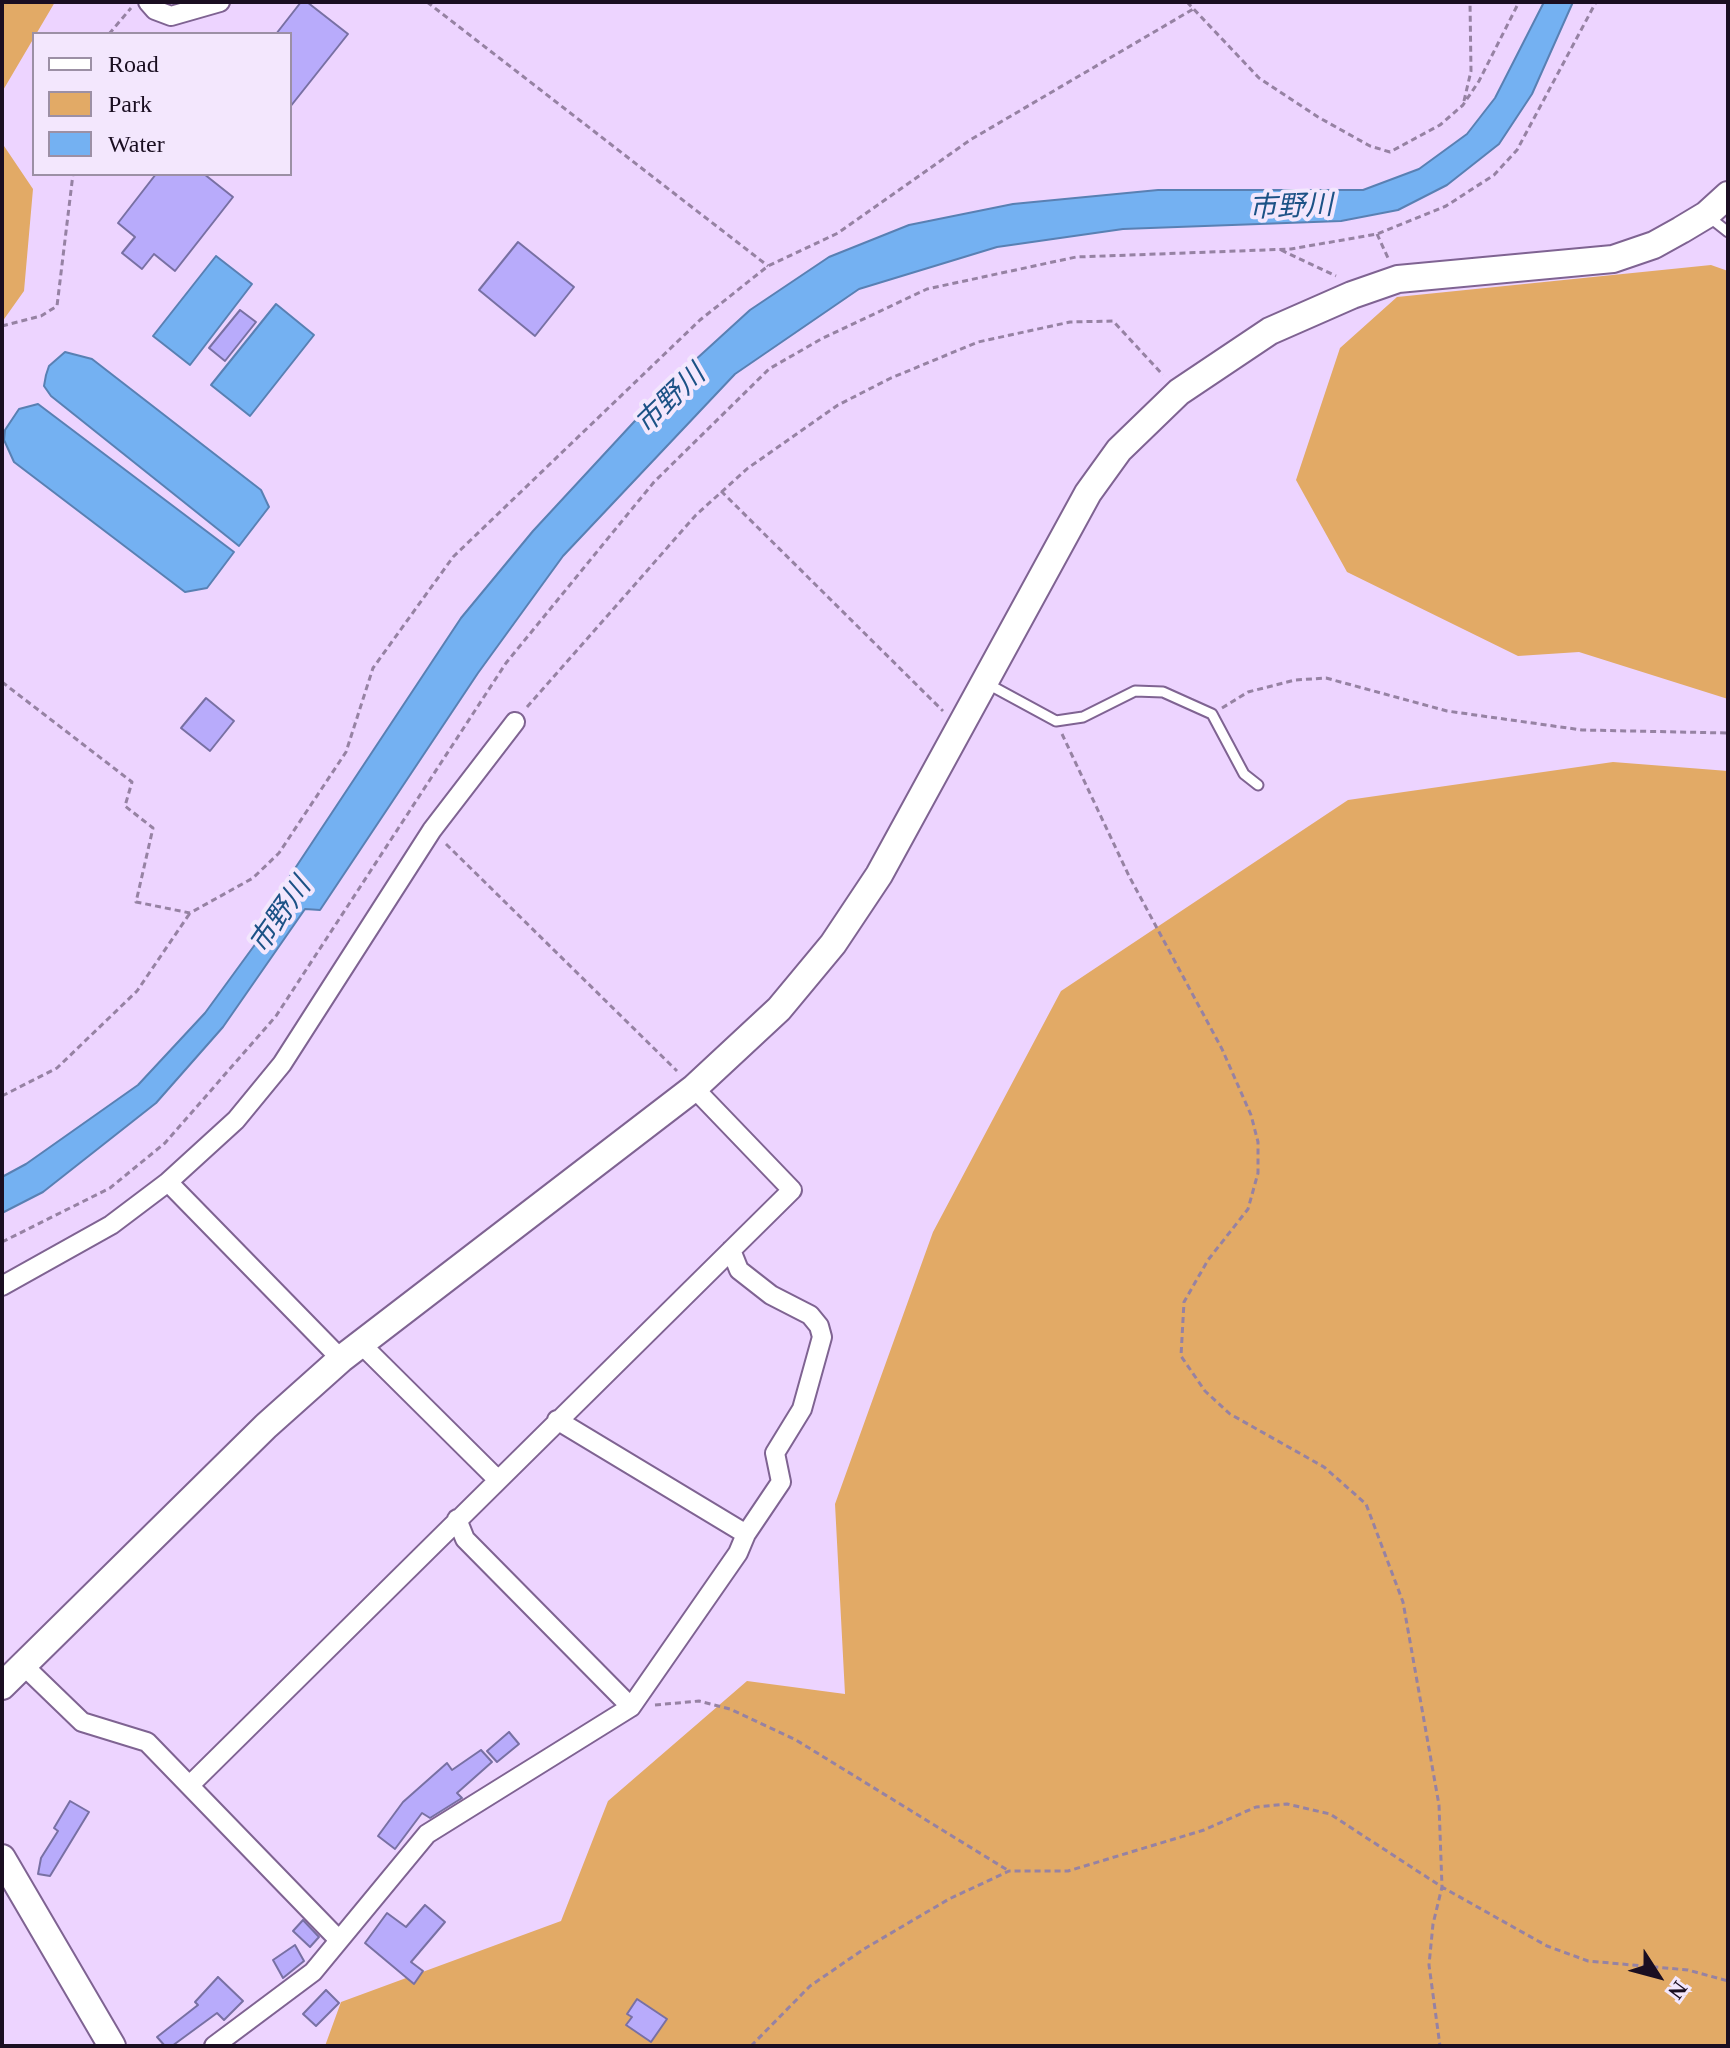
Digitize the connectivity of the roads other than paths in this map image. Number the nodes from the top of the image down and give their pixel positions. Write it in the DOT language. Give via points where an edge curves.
graph roads {
  1 [pos="148,2"];
  2 [pos="220,2"];
  3 [pos="1728,195"];
  4 [pos="1706,215"];
  5 [pos="1728,232"];
  6 [pos="986,683"];
  7 [pos="515,722"];
  8 [pos="1258,785"];
  9 [pos="694,1088"];
  10 [pos="168,1182"];
  11 [pos="731,1250"];
  12 [pos="2,1286"];
  13 [pos="350,1351"];
  14 [pos="557,1420"];
  15 [pos="497,1479"];
  16 [pos="457,1519"];
  17 [pos="746,1534"];
  18 [pos="24,1666"];
  19 [pos="2,1686"];
  20 [pos="631,1707"];
  21 [pos="191,1784"];
  22 [pos="2,1858"];
  23 [pos="337,1938"];
  24 [pos="112,2046"];
  25 [pos="214,2046"];
  1 -- 2 [label="street" via="171,16"];
  3 -- 4 [label="street"];
  4 -- 5 [label="lane"];
  4 -- 6 [label="street" via="1654,245 1613,259 1398,279 1270,331 1179,392 1119,450 1088,493"];
  6 -- 8 [label="lane" via="1056,721 1083,717 1135,691 1163,692 1212,714 1244,774"];
  6 -- 9 [label="street" via="879,875 833,944 779,1009"];
  7 -- 10 [label="street" via="432,830 282,1064 236,1120"];
  9 -- 11 [label="street" via="792,1190"];
  9 -- 13 [label="street"];
  10 -- 12 [label="street" via="111,1225"];
  10 -- 13 [label="street"];
  11 -- 14 [label="street"];
  11 -- 17 [label="street" via="739,1270 810,1315 822,1337 802,1409 775,1453 781,1482"];
  13 -- 15 [label="street"];
  13 -- 18 [label="street" via="266,1426"];
  14 -- 15 [label="street"];
  14 -- 17 [label="street"];
  15 -- 16 [label="street"];
  16 -- 20 [label="street" via="465,1539"];
  16 -- 21 [label="street"];
  17 -- 20 [label="street"];
  18 -- 19 [label="street"];
  18 -- 21 [label="street" via="82,1722 147,1742"];
  20 -- 23 [label="street" via="427,1834"];
  21 -- 23 [label="street"];
  22 -- 24 [label="street"];
  23 -- 25 [label="street" via="313,1972"];
}
